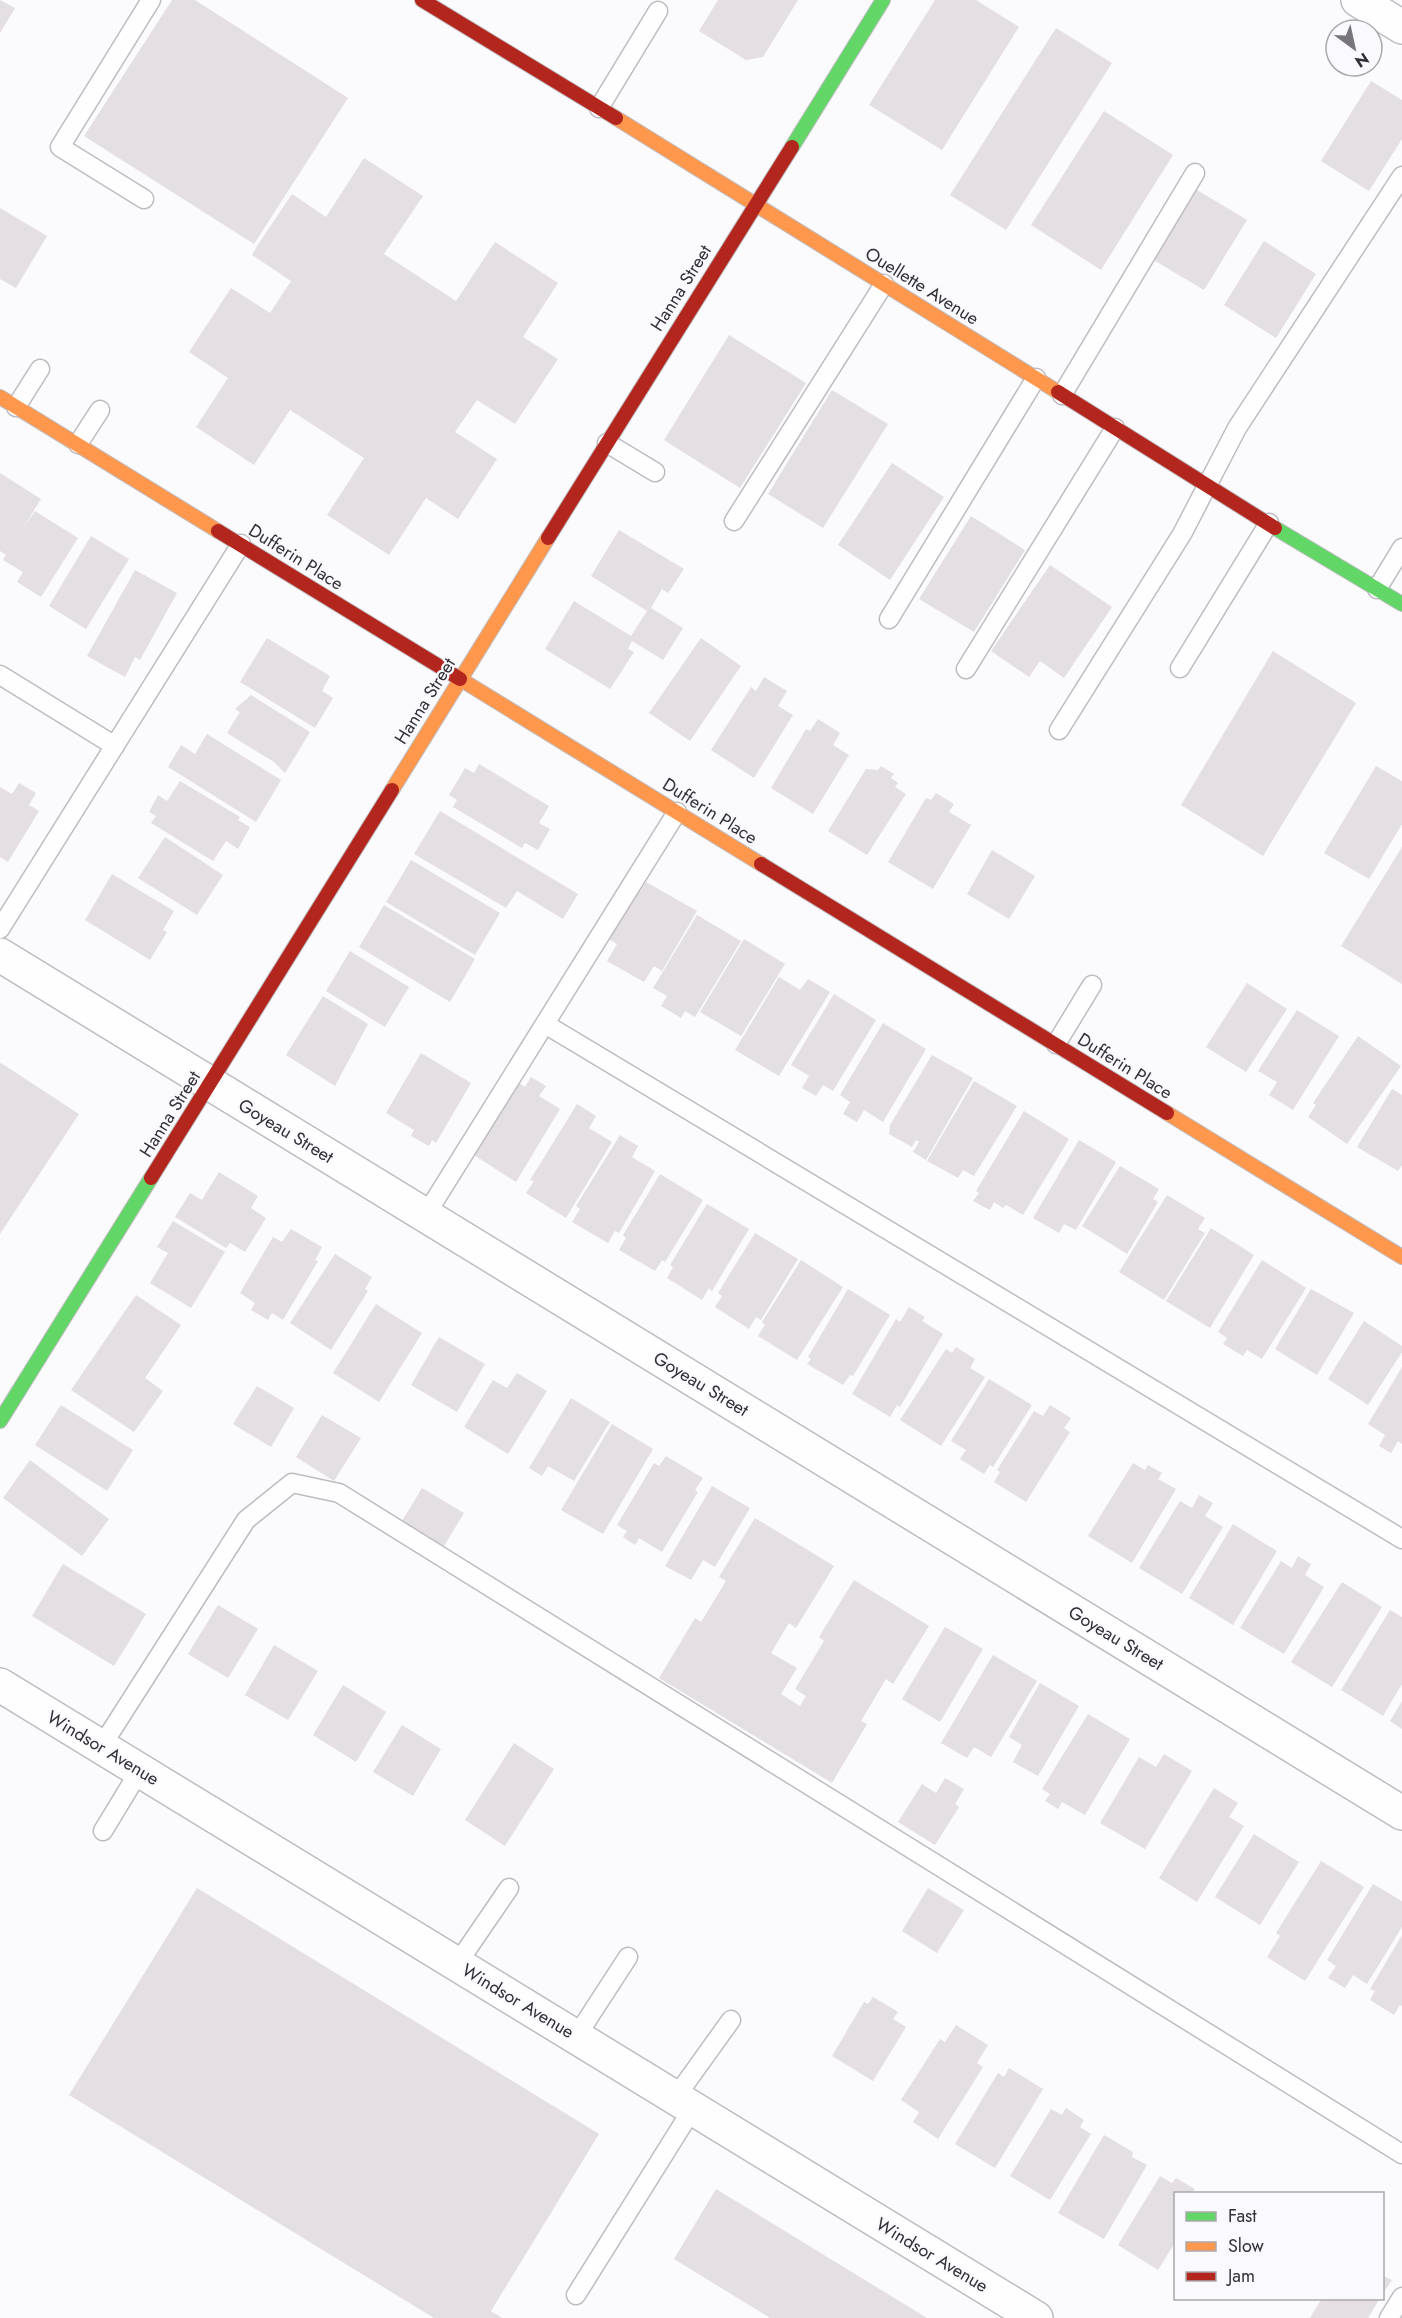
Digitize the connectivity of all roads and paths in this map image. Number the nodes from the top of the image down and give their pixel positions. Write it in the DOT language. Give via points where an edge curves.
graph roads {
  1 [pos="151,0"];
  2 [pos="422,0"];
  3 [pos="883,0"];
  4 [pos="1358,0"];
  5 [pos="658,11"];
  6 [pos="1402,27"];
  7 [pos="598,108"];
  8 [pos="1195,173"];
  9 [pos="1402,176"];
  10 [pos="144,199"];
  11 [pos="755,203"];
  12 [pos="884,284"];
  13 [pos="40,369"];
  14 [pos="1036,378"];
  15 [pos="1062,395"];
  16 [pos="0,397"];
  17 [pos="16,407"];
  18 [pos="100,410"];
  19 [pos="1115,428"];
  20 [pos="607,443"];
  21 [pos="78,444"];
  22 [pos="655,472"];
  23 [pos="1205,486"];
  24 [pos="734,521"];
  25 [pos="1269,523"];
  26 [pos="241,544"];
  27 [pos="1402,548"];
  28 [pos="1377,589"];
  29 [pos="1402,604"];
  30 [pos="890,619"];
  31 [pos="1180,668"];
  32 [pos="966,669"];
  33 [pos="0,675"];
  34 [pos="460,679"];
  35 [pos="1059,730"];
  36 [pos="115,746"];
  37 [pos="677,812"];
  38 [pos="0,929"];
  39 [pos="0,955"];
  40 [pos="1092,985"];
  41 [pos="545,1024"];
  42 [pos="1056,1044"];
  43 [pos="210,1084"];
  44 [pos="425,1216"];
  45 [pos="1402,1257"];
  46 [pos="0,1421"];
  47 [pos="1402,1539"];
  48 [pos="0,1685"];
  49 [pos="101,1747"];
  50 [pos="140,1770"];
  51 [pos="1402,1813"];
  52 [pos="103,1831"];
  53 [pos="509,1888"];
  54 [pos="628,1958"];
  55 [pos="457,1964"];
  56 [pos="731,2020"];
  57 [pos="576,2037"];
  58 [pos="684,2103"];
  59 [pos="1402,2154"];
  60 [pos="576,2295"];
  61 [pos="1402,2297"];
  62 [pos="1015,2313"];
  63 [pos="1389,2318"];
  1 -- 10 [label="lane" via="60,147"];
  2 -- 7 [label="street, Ouellette Avenue"];
  3 -- 11 [label="street, Hanna Street"];
  4 -- 6 [label="street"];
  5 -- 7 [label="lane"];
  7 -- 11 [label="street, Ouellette Avenue"];
  8 -- 15 [label="lane"];
  9 -- 23 [label="lane" via="1237,428"];
  11 -- 12 [label="street, Ouellette Avenue"];
  11 -- 20 [label="street, Hanna Street"];
  12 -- 14 [label="street, Ouellette Avenue"];
  12 -- 24 [label="lane"];
  13 -- 17 [label="lane"];
  14 -- 15 [label="street, Ouellette Avenue"];
  14 -- 30 [label="lane"];
  15 -- 19 [label="street, Ouellette Avenue"];
  16 -- 17 [label="street, Dufferin Place"];
  17 -- 21 [label="street, Dufferin Place"];
  18 -- 21 [label="lane"];
  19 -- 23 [label="street, Ouellette Avenue"];
  19 -- 32 [label="lane"];
  20 -- 22 [label="lane"];
  20 -- 34 [label="street, Hanna Street"];
  21 -- 26 [label="street, Dufferin Place"];
  23 -- 25 [label="street, Ouellette Avenue"];
  23 -- 35 [label="lane" via="1182,534"];
  25 -- 28 [label="street, Ouellette Avenue"];
  25 -- 31 [label="lane"];
  26 -- 34 [label="street, Dufferin Place"];
  26 -- 36 [label="lane"];
  27 -- 28 [label="lane"];
  28 -- 29 [label="street, Ouellette Avenue"];
  33 -- 36 [label="lane"];
  34 -- 37 [label="street, Dufferin Place"];
  34 -- 43 [label="street, Hanna Street"];
  36 -- 38 [label="lane"];
  37 -- 41 [label="lane"];
  37 -- 42 [label="street, Dufferin Place"];
  39 -- 43 [label="street, Goyeau Street"];
  40 -- 42 [label="lane"];
  41 -- 44 [label="lane"];
  41 -- 47 [label="lane"];
  42 -- 45 [label="street, Dufferin Place"];
  43 -- 44 [label="street, Goyeau Street"];
  43 -- 46 [label="street, Hanna Street"];
  44 -- 51 [label="street, Goyeau Street"];
  48 -- 49 [label="street, Windsor Avenue"];
  49 -- 50 [label="street, Windsor Avenue"];
  49 -- 59 [label="lane" via="246,1520 292,1483 339,1493"];
  50 -- 52 [label="lane"];
  50 -- 55 [label="street, Windsor Avenue"];
  53 -- 55 [label="lane"];
  54 -- 57 [label="lane"];
  55 -- 57 [label="street, Windsor Avenue"];
  56 -- 58 [label="lane"];
  57 -- 58 [label="street, Windsor Avenue"];
  58 -- 60 [label="lane"];
  58 -- 62 [label="street, Windsor Avenue"];
  61 -- 63 [label="lane"];
}
